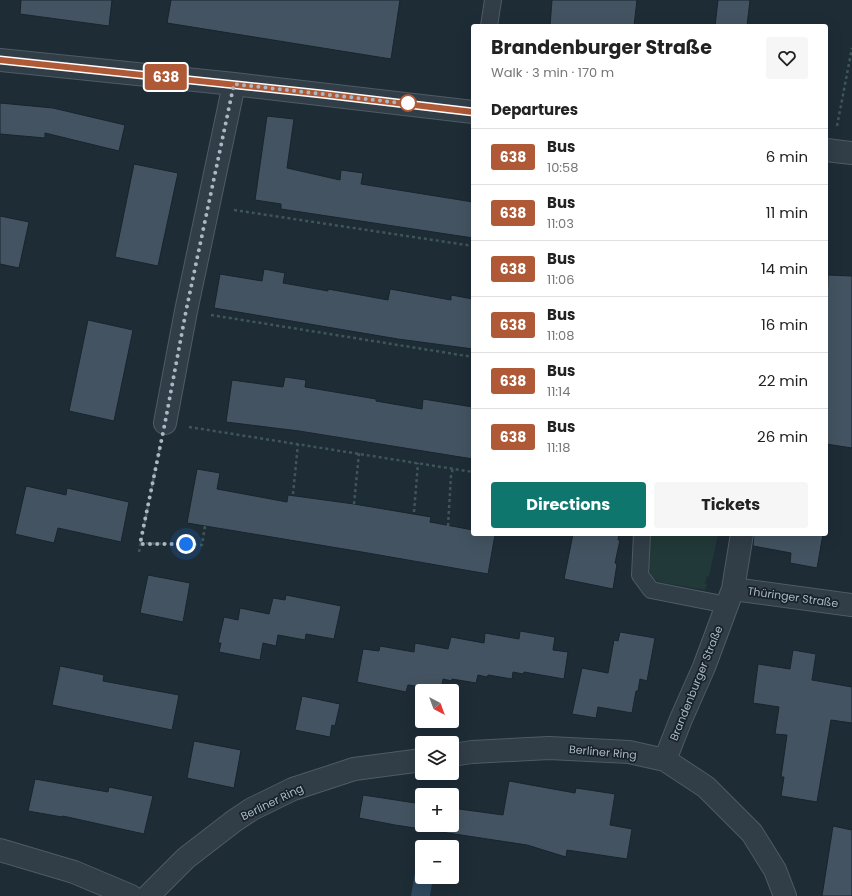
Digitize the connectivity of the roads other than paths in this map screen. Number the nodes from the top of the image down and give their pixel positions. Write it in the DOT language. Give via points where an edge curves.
graph roads {
  1 [pos="493,0"];
  2 [pos="489,24"];
  3 [pos="0,60"];
  4 [pos="234,84"];
  5 [pos="471,112"];
  6 [pos="165,423"];
  7 [pos="642,536"];
  8 [pos="742,536"];
  9 [pos="730,597"];
  10 [pos="852,605"];
  11 [pos="459,754"];
  12 [pos="665,760"];
  13 [pos="415,761"];
  14 [pos="0,850"];
  15 [pos="131,896"];
  16 [pos="148,896"];
  17 [pos="785,896"];
  1 -- 2 [label="lane"];
  3 -- 4 [label="street"];
  4 -- 5 [label="street"];
  4 -- 6 [label="street"];
  7 -- 9 [label="lane" via="640,575 651,590"];
  8 -- 9 [label="street, Brandenburger Straße"];
  9 -- 10 [label="street, Thüringer Straße"];
  9 -- 12 [label="street, Brandenburger Straße"];
  11 -- 12 [label="street, Berliner Ring" via="549,748 629,752"];
  12 -- 17 [label="street, Berliner Ring" via="706,787 752,833 775,870"];
  13 -- 16 [label="street, Berliner Ring" via="354,769 293,789 252,809 186,858"];
  14 -- 15 [label="street" via="74,872"];
}
